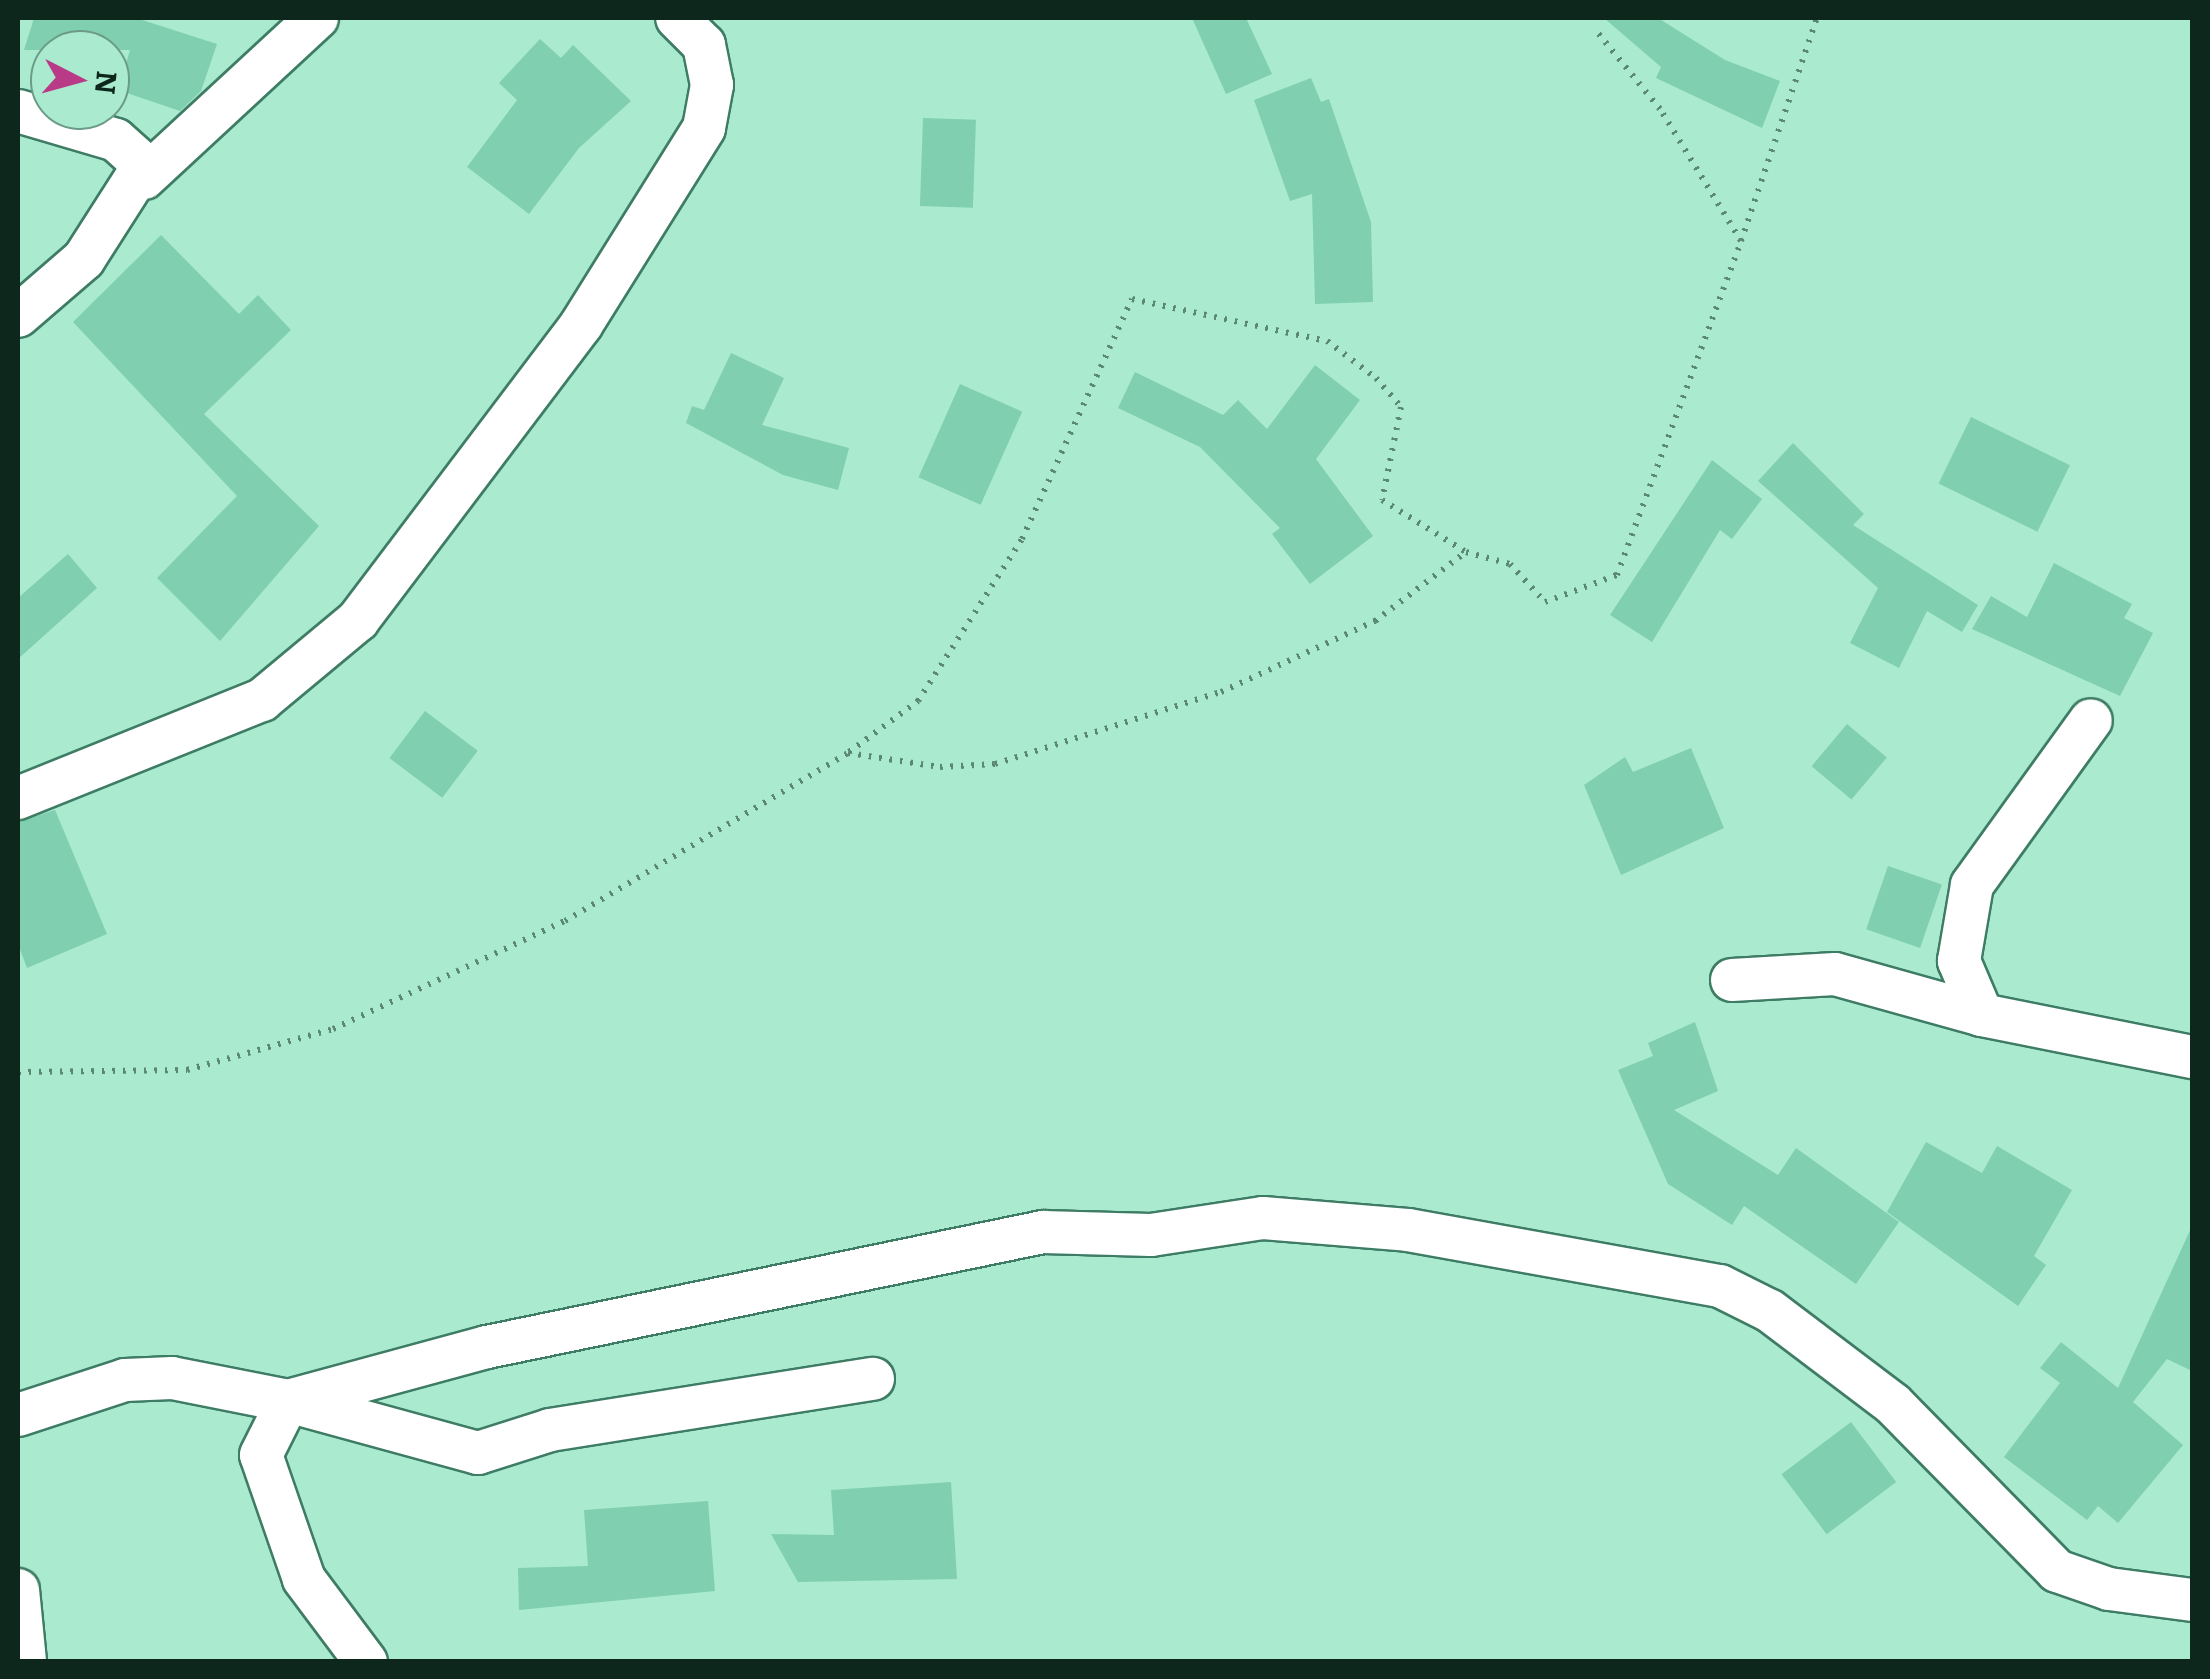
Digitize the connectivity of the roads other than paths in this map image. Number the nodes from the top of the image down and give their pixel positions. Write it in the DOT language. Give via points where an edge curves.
graph roads {
  1 [pos="317,18"];
  2 [pos="677,18"];
  3 [pos="18,111"];
  4 [pos="144,178"];
  5 [pos="18,316"];
  6 [pos="2092,720"];
  7 [pos="18,798"];
  8 [pos="1732,980"];
  9 [pos="1982,1015"];
  10 [pos="2192,1057"];
  11 [pos="873,1379"];
  12 [pos="288,1401"];
  13 [pos="18,1415"];
  14 [pos="18,1590"];
  15 [pos="2192,1600"];
  16 [pos="25,1662"];
  17 [pos="366,1662"];
  1 -- 4 [label="street"];
  2 -- 7 [label="street" via="704,45 712,84 704,128 580,325 358,620 262,700"];
  3 -- 4 [label="street" via="133,148"];
  4 -- 5 [label="street" via="84,258"];
  6 -- 9 [label="street" via="1972,885 1959,961"];
  8 -- 9 [label="street" via="1835,974"];
  9 -- 10 [label="street"];
  11 -- 12 [label="street" via="550,1430 478,1453"];
  12 -- 13 [label="street" via="172,1378 126,1380"];
  12 -- 15 [label="street" via="488,1347 1043,1232 1151,1236 1262,1218 1408,1230 1720,1286 1770,1312 1892,1404 2058,1571"];
  12 -- 17 [label="street" via="261,1454 304,1580"];
  14 -- 16 [label="street"];
}
